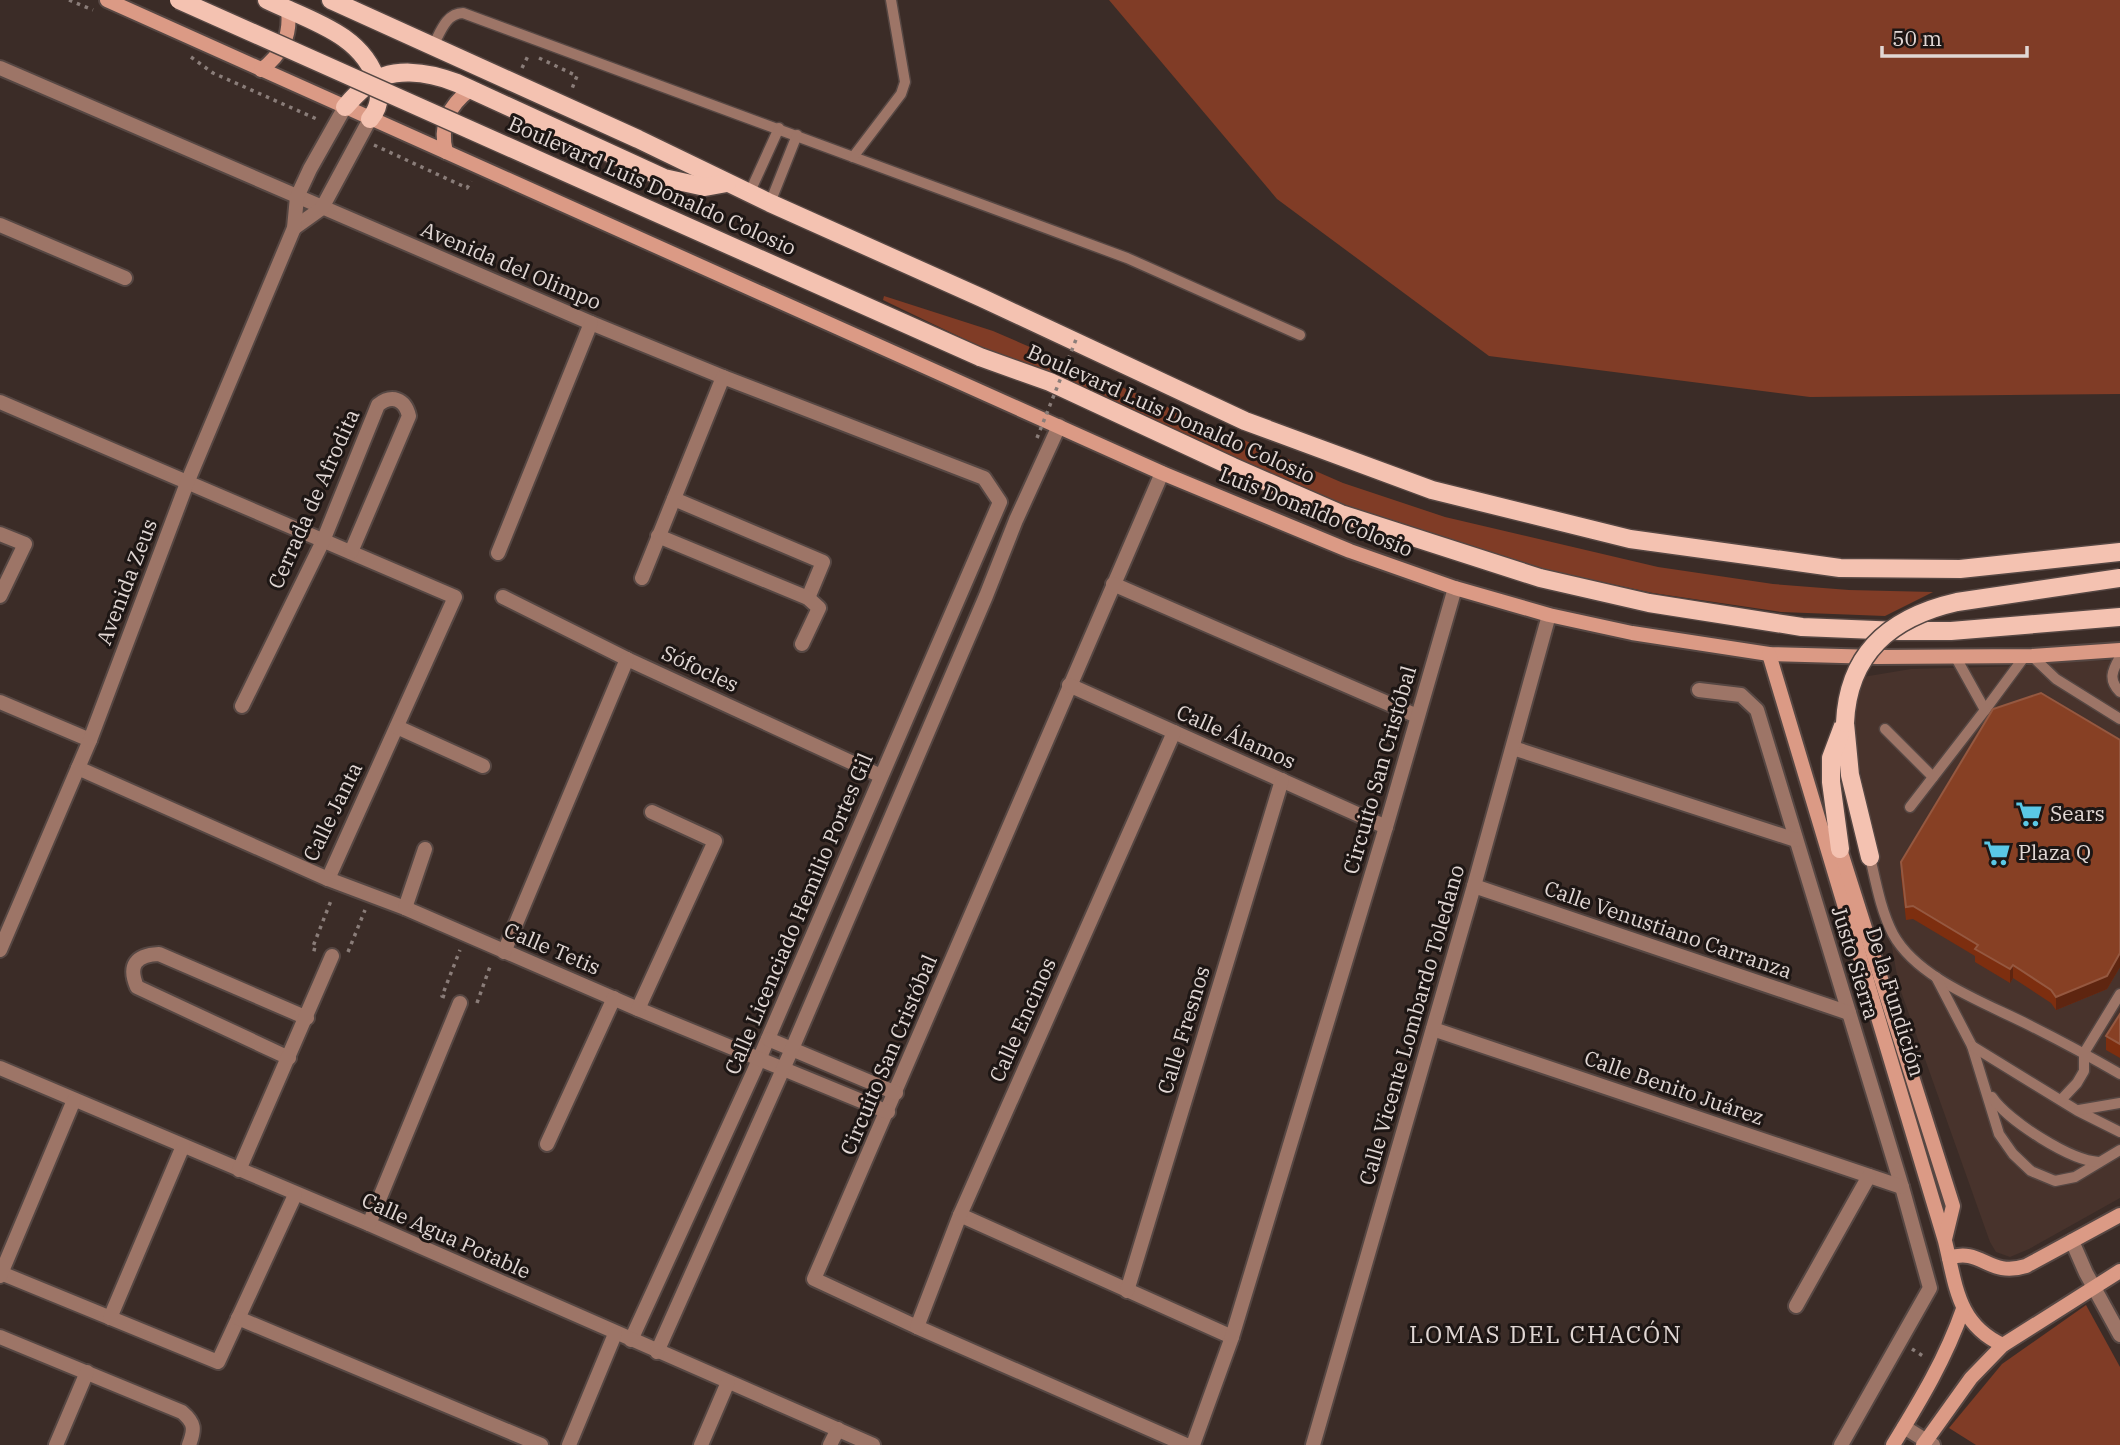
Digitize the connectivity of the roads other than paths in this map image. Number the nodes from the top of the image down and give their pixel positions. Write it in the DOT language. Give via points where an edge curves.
graph roads {
  1 [pos="107,0"];
  2 [pos="179,0"];
  3 [pos="267,0"];
  4 [pos="331,0"];
  5 [pos="891,0"];
  6 [pos="361,7"];
  7 [pos="288,10"];
  8 [pos="433,46"];
  9 [pos="0,68"];
  10 [pos="261,69"];
  11 [pos="376,80"];
  12 [pos="471,89"];
  13 [pos="345,107"];
  14 [pos="370,119"];
  15 [pos="779,128"];
  16 [pos="797,135"];
  17 [pos="446,152"];
  18 [pos="853,157"];
  19 [pos="727,183"];
  20 [pos="749,194"];
  21 [pos="297,197"];
  22 [pos="770,203"];
  23 [pos="322,208"];
  24 [pos="0,225"];
  25 [pos="294,228"];
  26 [pos="125,278"];
  27 [pos="591,323"];
  28 [pos="1300,335"];
  29 [pos="723,377"];
  30 [pos="0,402"];
  31 [pos="1059,426"];
  32 [pos="1162,473"];
  33 [pos="187,483"];
  34 [pos="674,499"];
  35 [pos="1000,502"];
  36 [pos="0,534"];
  37 [pos="658,536"];
  38 [pos="323,541"];
  39 [pos="351,552"];
  40 [pos="2120,552"];
  41 [pos="498,553"];
  42 [pos="642,578"];
  43 [pos="2120,578"];
  44 [pos="1113,584"];
  45 [pos="1455,588"];
  46 [pos="0,596"];
  47 [pos="503,597"];
  48 [pos="808,598"];
  49 [pos="1549,615"];
  50 [pos="2120,617"];
  51 [pos="802,644"];
  52 [pos="2120,650"];
  53 [pos="1769,654"];
  54 [pos="1955,656"];
  55 [pos="2029,656"];
  56 [pos="2120,657"];
  57 [pos="627,659"];
  58 [pos="1069,685"];
  59 [pos="1699,691"];
  60 [pos="2120,692"];
  61 [pos="0,702"];
  62 [pos="242,706"];
  63 [pos="1985,710"];
  64 [pos="1417,716"];
  65 [pos="2120,719"];
  66 [pos="1845,723"];
  67 [pos="397,727"];
  68 [pos="1885,729"];
  69 [pos="1174,732"];
  70 [pos="90,740"];
  71 [pos="1513,748"];
  72 [pos="483,766"];
  73 [pos="78,768"];
  74 [pos="881,776"];
  75 [pos="1933,776"];
  76 [pos="1282,780"];
  77 [pos="1910,807"];
  78 [pos="652,812"];
  79 [pos="1386,827"];
  80 [pos="1796,840"];
  81 [pos="425,849"];
  82 [pos="1840,849"];
  83 [pos="1870,857"];
  84 [pos="333,881"];
  85 [pos="1474,887"];
  86 [pos="405,908"];
  87 [pos="0,950"];
  88 [pos="500,950"];
  89 [pos="332,956"];
  90 [pos="1936,977"];
  91 [pos="2120,994"];
  92 [pos="614,998"];
  93 [pos="460,1003"];
  94 [pos="638,1009"];
  95 [pos="1849,1013"];
  96 [pos="307,1018"];
  97 [pos="1433,1029"];
  98 [pos="768,1039"];
  99 [pos="1972,1046"];
  100 [pos="792,1049"];
  101 [pos="2084,1053"];
  102 [pos="289,1058"];
  103 [pos="759,1059"];
  104 [pos="0,1068"];
  105 [pos="783,1069"];
  106 [pos="2120,1074"];
  107 [pos="1985,1088"];
  108 [pos="896,1093"];
  109 [pos="74,1100"];
  110 [pos="2061,1100"];
  111 [pos="2120,1103"];
  112 [pos="2078,1111"];
  113 [pos="888,1112"];
  114 [pos="2120,1132"];
  115 [pos="547,1144"];
  116 [pos="183,1146"];
  117 [pos="2120,1150"];
  118 [pos="2100,1162"];
  119 [pos="239,1170"];
  120 [pos="1869,1176"];
  121 [pos="1902,1187"];
  122 [pos="295,1195"];
  123 [pos="960,1215"];
  124 [pos="2120,1215"];
  125 [pos="369,1224"];
  126 [pos="1945,1241"];
  127 [pos="2072,1241"];
  128 [pos="1949,1258"];
  129 [pos="2120,1271"];
  130 [pos="1,1274"];
  131 [pos="2093,1287"];
  132 [pos="1127,1291"];
  133 [pos="1796,1306"];
  134 [pos="1963,1309"];
  135 [pos="110,1318"];
  136 [pos="238,1318"];
  137 [pos="917,1328"];
  138 [pos="615,1334"];
  139 [pos="2120,1335"];
  140 [pos="0,1337"];
  141 [pos="1232,1337"];
  142 [pos="631,1340"];
  143 [pos="2003,1345"];
  144 [pos="657,1352"];
  145 [pos="87,1372"];
  146 [pos="727,1382"];
  147 [pos="1904,1427"];
  148 [pos="838,1429"];
  149 [pos="1927,1444"];
  150 [pos="56,1445"];
  151 [pos="189,1445"];
  152 [pos="541,1445"];
  153 [pos="569,1445"];
  154 [pos="701,1445"];
  155 [pos="830,1445"];
  156 [pos="873,1445"];
  157 [pos="1186,1445"];
  158 [pos="1193,1445"];
  159 [pos="1313,1445"];
  160 [pos="1841,1445"];
  161 [pos="1893,1445"];
  1 -- 10 [label="street, Luis Donaldo Colosio"];
  2 -- 50 [label="main road, Boulevard Luis Donaldo Colosio, bridge" via="1341,514 1539,578 1621,597 1827,628 1951,631"];
  3 -- 7 [label="main road"];
  4 -- 6 [label="main road, Boulevard Luis Donaldo Colosio"];
  5 -- 18 [label="lane" via="905,82 901,94"];
  6 -- 8 [label="main road, Boulevard Luis Donaldo Colosio"];
  7 -- 10 [label="street" via="284,45"];
  7 -- 11 [label="main road" via="354,45"];
  8 -- 15 [label="lane" via="448,19 463,13"];
  8 -- 19 [label="main road, Boulevard Luis Donaldo Colosio"];
  9 -- 21 [label="street, Avenida del Olimpo"];
  10 -- 13 [label="street, Luis Donaldo Colosio"];
  11 -- 12 [label="main road" via="400,73 428,74"];
  11 -- 13 [label="main road"];
  11 -- 14 [label="main road" via="379,104"];
  12 -- 17 [label="street" via="447,114"];
  12 -- 19 [label="main road" via="664,178 705,187"];
  13 -- 14 [label="street, Luis Donaldo Colosio"];
  13 -- 21 [label="street, Avenida Zeus"];
  14 -- 17 [label="street, Luis Donaldo Colosio"];
  14 -- 23 [label="street"];
  15 -- 16 [label="lane"];
  15 -- 20 [label="lane"];
  16 -- 18 [label="lane"];
  16 -- 22 [label="lane"];
  17 -- 31 [label="street, Luis Donaldo Colosio"];
  18 -- 28 [label="lane" via="1128,258"];
  19 -- 20 [label="main road, Boulevard Luis Donaldo Colosio"];
  20 -- 22 [label="main road, Boulevard Luis Donaldo Colosio"];
  21 -- 23 [label="street, Avenida del Olimpo"];
  21 -- 25 [label="street, Avenida Zeus"];
  22 -- 40 [label="main road, Boulevard Luis Donaldo Colosio" via="1245,421 1432,490 1630,539 1840,568 1960,569"];
  23 -- 25 [label="street"];
  23 -- 27 [label="street, Avenida del Olimpo"];
  24 -- 26 [label="street"];
  25 -- 33 [label="street, Avenida Zeus"];
  27 -- 29 [label="street, Avenida del Olimpo"];
  27 -- 41 [label="street"];
  29 -- 34 [label="street"];
  29 -- 35 [label="street, Avenida del Olimpo" via="984,478"];
  30 -- 33 [label="street"];
  31 -- 32 [label="street, Luis Donaldo Colosio"];
  31 -- 100 [label="street"];
  32 -- 44 [label="street, Circuito San Cristóbal"];
  32 -- 45 [label="street, Luis Donaldo Colosio" via="1350,551"];
  33 -- 38 [label="street"];
  33 -- 70 [label="street, Avenida Zeus"];
  34 -- 37 [label="street"];
  34 -- 48 [label="street" via="823,562"];
  35 -- 74 [label="street, Calle Licenciado Hemilio Portes Gil"];
  36 -- 46 [label="street" via="24,544"];
  37 -- 42 [label="street"];
  37 -- 48 [label="street"];
  38 -- 39 [label="street"];
  38 -- 39 [label="street, Cerrada de Afrodita" via="378,405 393,398 402,401 409,416"];
  38 -- 62 [label="street, Cerrada de Afrodita"];
  39 -- 67 [label="street, Calle Janta" via="455,597"];
  43 -- 66 [label="main road, bridge" via="1957,602 1916,615 1877,642 1857,666 1849,687"];
  44 -- 58 [label="street, Circuito San Cristóbal"];
  44 -- 64 [label="street"];
  45 -- 49 [label="street, Luis Donaldo Colosio"];
  45 -- 64 [label="street, Circuito San Cristóbal"];
  47 -- 57 [label="street, Sófocles"];
  48 -- 51 [label="street" via="819,608"];
  49 -- 53 [label="street, Luis Donaldo Colosio"];
  49 -- 71 [label="street, Calle Vicente Lombardo Toledano"];
  52 -- 55 [label="street, Luis Donaldo Colosio"];
  53 -- 54 [label="street, Luis Donaldo Colosio"];
  53 -- 126 [label="street, De la Fundición"];
  54 -- 55 [label="street, Luis Donaldo Colosio"];
  54 -- 63 [label="lane"];
  55 -- 63 [label="lane"];
  55 -- 65 [label="lane"];
  56 -- 60 [label="lane" via="2112,678"];
  57 -- 74 [label="street, Sófocles"];
  57 -- 88 [label="street"];
  58 -- 69 [label="street, Calle Álamos"];
  58 -- 108 [label="street, Circuito San Cristóbal"];
  59 -- 80 [label="street, Justo Sierra" via="1741,695 1757,710"];
  61 -- 70 [label="street"];
  63 -- 75 [label="lane"];
  64 -- 79 [label="street, Circuito San Cristóbal"];
  66 -- 82 [label="main road" via="1831,758"];
  66 -- 83 [label="main road" via="1850,775"];
  67 -- 72 [label="street"];
  67 -- 84 [label="street, Calle Janta"];
  68 -- 75 [label="lane"];
  69 -- 76 [label="street, Calle Álamos"];
  69 -- 123 [label="street, Calle Encinos"];
  70 -- 73 [label="street, Avenida Zeus"];
  71 -- 80 [label="street"];
  71 -- 85 [label="street, Calle Vicente Lombardo Toledano"];
  73 -- 84 [label="street, Calle Janta"];
  73 -- 87 [label="street, Avenida Zeus"];
  74 -- 98 [label="street, Calle Licenciado Hemilio Portes Gil"];
  75 -- 77 [label="lane"];
  76 -- 79 [label="street, Calle Álamos"];
  76 -- 132 [label="street, Calle Fresnos"];
  78 -- 94 [label="street" via="715,841"];
  79 -- 141 [label="street, Circuito San Cristóbal"];
  80 -- 95 [label="street, Justo Sierra"];
  81 -- 86 [label="street"];
  82 -- 126 [label="street" via="1952,1206"];
  83 -- 90 [label="lane" via="1894,934 1910,958"];
  84 -- 86 [label="street, Calle Tetis"];
  85 -- 95 [label="street, Calle Venustiano Carranza"];
  85 -- 97 [label="street, Calle Vicente Lombardo Toledano"];
  86 -- 88 [label="street, Calle Tetis"];
  88 -- 92 [label="street, Calle Tetis"];
  89 -- 96 [label="street"];
  90 -- 99 [label="lane"];
  90 -- 101 [label="lane"];
  91 -- 101 [label="lane"];
  92 -- 94 [label="street, Calle Tetis"];
  92 -- 115 [label="street"];
  93 -- 125 [label="street"];
  94 -- 103 [label="street, Calle Tetis"];
  95 -- 121 [label="street, Justo Sierra"];
  96 -- 102 [label="street"];
  96 -- 102 [label="street" via="159,954 145,954 135,962 132,975 137,987"];
  97 -- 120 [label="street, Calle Benito Juárez"];
  97 -- 159 [label="street, Calle Vicente Lombardo Toledano"];
  98 -- 100 [label="street"];
  98 -- 103 [label="street, Calle Licenciado Hemilio Portes Gil"];
  99 -- 107 [label="lane"];
  99 -- 110 [label="lane"];
  100 -- 105 [label="street"];
  100 -- 108 [label="street"];
  101 -- 106 [label="lane"];
  101 -- 110 [label="lane" via="2084,1071"];
  102 -- 119 [label="street"];
  103 -- 105 [label="street, Calle Tetis"];
  103 -- 142 [label="street, Calle Licenciado Hemilio Portes Gil"];
  104 -- 109 [label="street, Calle Agua Potable"];
  105 -- 113 [label="street, Calle Tetis"];
  105 -- 144 [label="street"];
  107 -- 118 [label="lane" via="2016,1122 2072,1155"];
  107 -- 118 [label="lane" via="1999,1134 2031,1171 2054,1181 2075,1177"];
  108 -- 113 [label="street, Circuito San Cristóbal"];
  109 -- 116 [label="street, Calle Agua Potable"];
  109 -- 130 [label="street"];
  110 -- 112 [label="lane"];
  111 -- 112 [label="lane"];
  112 -- 114 [label="lane"];
  113 -- 137 [label="street, Circuito San Cristóbal" via="814,1279"];
  116 -- 119 [label="street, Calle Agua Potable"];
  116 -- 135 [label="street"];
  117 -- 118 [label="lane"];
  119 -- 122 [label="street, Calle Agua Potable"];
  120 -- 121 [label="street, Calle Benito Juárez"];
  120 -- 133 [label="street"];
  121 -- 160 [label="street, Justo Sierra" via="1930,1289"];
  122 -- 125 [label="street, Calle Agua Potable"];
  122 -- 136 [label="street"];
  123 -- 132 [label="street"];
  123 -- 137 [label="street, Calle Encinos"];
  124 -- 127 [label="street"];
  125 -- 138 [label="street, Calle Agua Potable"];
  126 -- 128 [label="street, De la Fundición"];
  127 -- 128 [label="street" via="2014,1270 2000,1270 1970,1254"];
  127 -- 131 [label="street"];
  128 -- 134 [label="street, De la Fundición"];
  129 -- 131 [label="street"];
  130 -- 135 [label="street"];
  131 -- 139 [label="street"];
  131 -- 143 [label="street"];
  132 -- 141 [label="street"];
  134 -- 143 [label="street, De la Fundición" via="1972,1325"];
  134 -- 147 [label="street" via="1952,1341"];
  135 -- 136 [label="street" via="218,1362"];
  136 -- 152 [label="street"];
  137 -- 157 [label="street, Circuito San Cristóbal"];
  138 -- 142 [label="street, Calle Agua Potable"];
  138 -- 153 [label="street"];
  140 -- 145 [label="street"];
  141 -- 158 [label="street, Circuito San Cristóbal"];
  142 -- 144 [label="street, Calle Agua Potable"];
  143 -- 149 [label="street" via="1970,1378"];
  144 -- 146 [label="street, Calle Agua Potable"];
  145 -- 150 [label="street"];
  145 -- 151 [label="street" via="182,1412 195,1430"];
  146 -- 148 [label="street, Calle Agua Potable"];
  146 -- 154 [label="street"];
  147 -- 149 [label="street"];
  147 -- 161 [label="street"];
  148 -- 155 [label="street"];
  148 -- 156 [label="street, Calle Agua Potable"];
}
